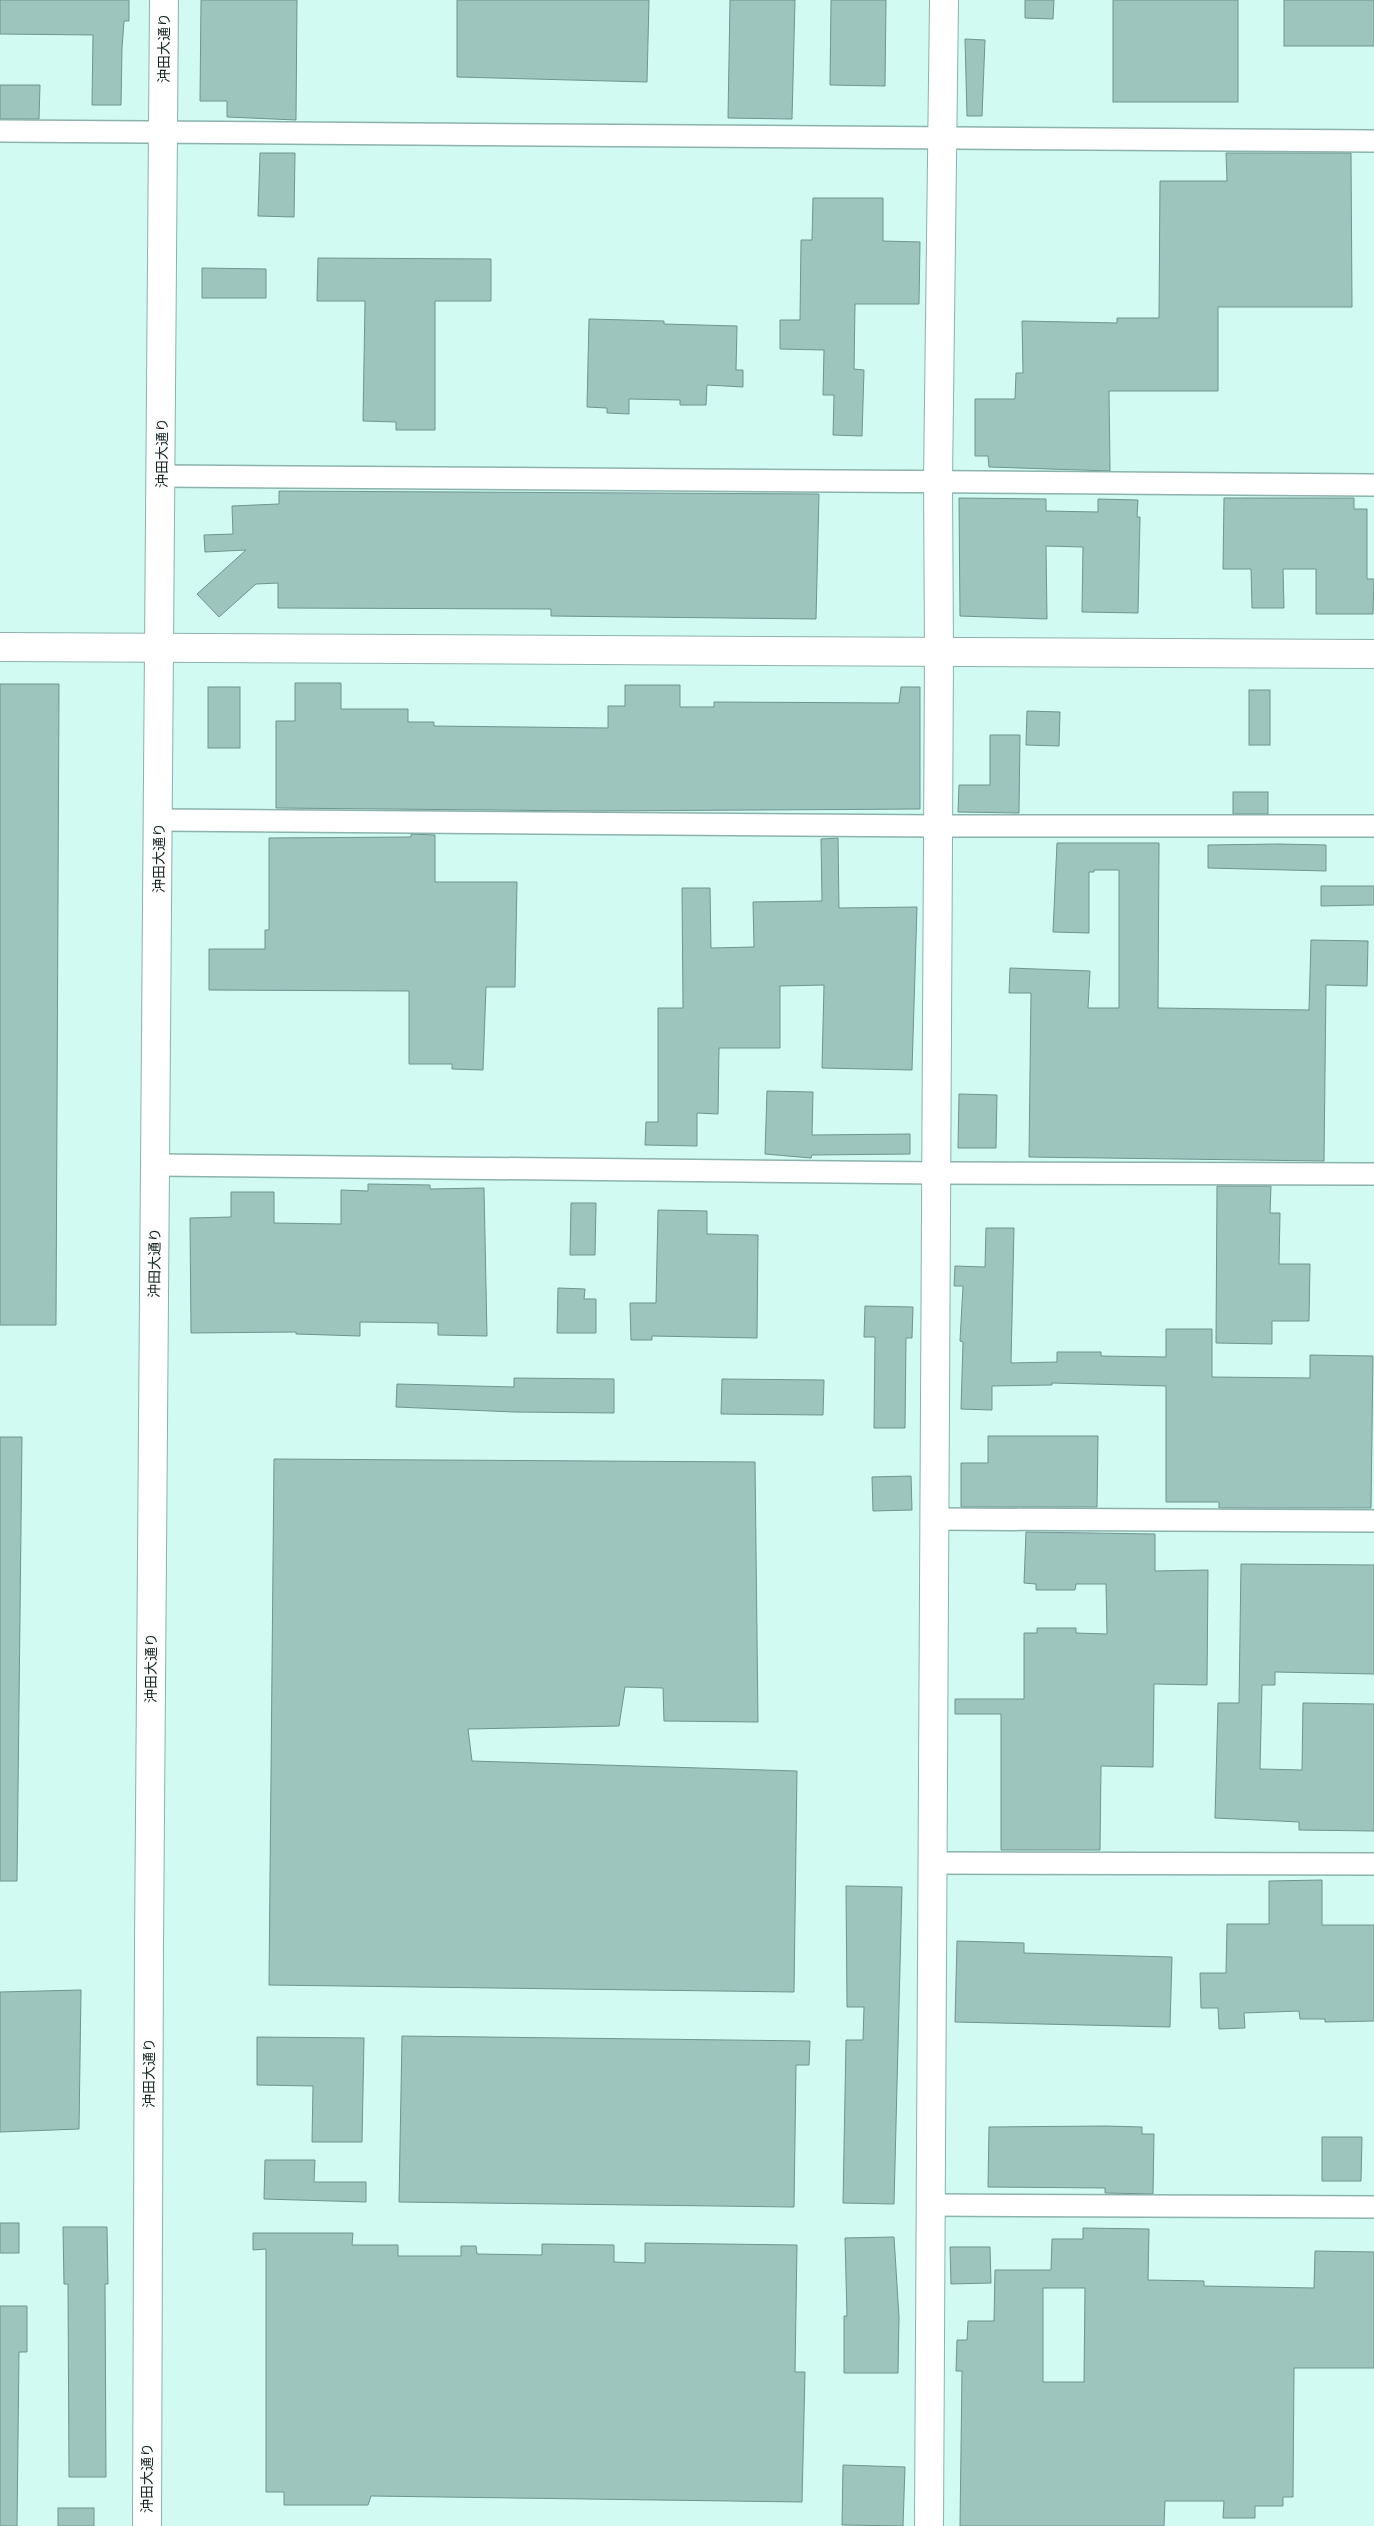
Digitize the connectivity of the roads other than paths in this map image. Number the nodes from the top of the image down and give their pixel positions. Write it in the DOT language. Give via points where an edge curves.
graph roads {
  1 [pos="164,0"];
  2 [pos="944,0"];
  3 [pos="0,131"];
  4 [pos="164,132"];
  5 [pos="943,138"];
  6 [pos="1374,141"];
  7 [pos="161,476"];
  8 [pos="938,481"];
  9 [pos="1374,485"];
  10 [pos="0,647"];
  11 [pos="161,648"];
  12 [pos="939,653"];
  13 [pos="1374,654"];
  14 [pos="160,820"];
  15 [pos="938,826"];
  16 [pos="1374,826"];
  17 [pos="157,1165"];
  18 [pos="935,1173"];
  19 [pos="1374,1174"];
  20 [pos="934,1519"];
  21 [pos="1374,1521"];
  22 [pos="933,1863"];
  23 [pos="1374,1864"];
  24 [pos="931,2205"];
  25 [pos="1374,2207"];
  26 [pos="147,2526"];
  27 [pos="929,2526"];
  1 -- 4 [label="street, 沖田大通り"];
  2 -- 5 [label="street"];
  3 -- 4 [label="street"];
  4 -- 5 [label="street"];
  4 -- 7 [label="street, 沖田大通り"];
  5 -- 6 [label="street"];
  5 -- 8 [label="street"];
  7 -- 8 [label="street"];
  7 -- 11 [label="street, 沖田大通り"];
  8 -- 9 [label="street"];
  8 -- 12 [label="street"];
  10 -- 11 [label="street"];
  11 -- 12 [label="street"];
  11 -- 14 [label="street, 沖田大通り"];
  12 -- 13 [label="street"];
  12 -- 15 [label="street"];
  14 -- 15 [label="street"];
  14 -- 17 [label="street, 沖田大通り"];
  15 -- 16 [label="street"];
  15 -- 18 [label="street"];
  17 -- 18 [label="street"];
  17 -- 26 [label="street, 沖田大通り"];
  18 -- 19 [label="street"];
  18 -- 20 [label="street"];
  20 -- 21 [label="street"];
  20 -- 22 [label="street"];
  22 -- 23 [label="street"];
  22 -- 24 [label="street"];
  24 -- 25 [label="street"];
  24 -- 27 [label="street"];
}
